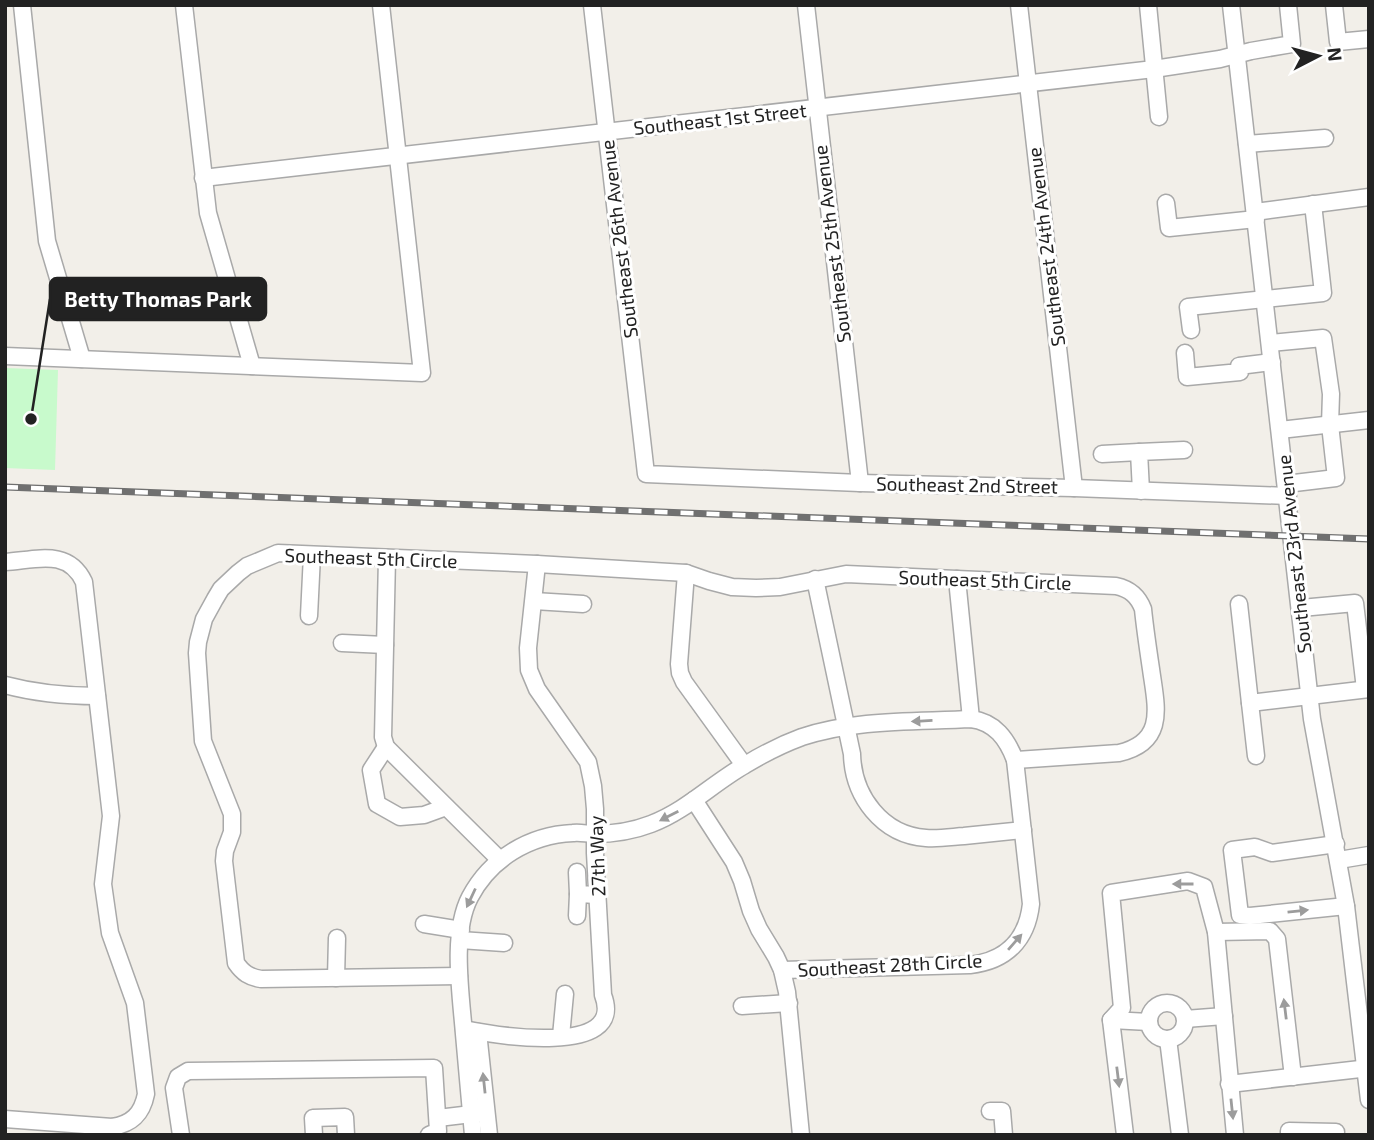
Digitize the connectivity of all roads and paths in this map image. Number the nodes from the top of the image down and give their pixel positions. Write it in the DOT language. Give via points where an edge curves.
graph roads {
  1 [pos="22,5"];
  2 [pos="184,5"];
  3 [pos="382,5"];
  4 [pos="592,5"];
  5 [pos="806,5"];
  6 [pos="1019,5"];
  7 [pos="1148,5"];
  8 [pos="1231,5"];
  9 [pos="1288,5"];
  10 [pos="1334,5"];
  11 [pos="1369,39"];
  12 [pos="1237,55"];
  13 [pos="1154,69"];
  14 [pos="1027,84"];
  15 [pos="817,108"];
  16 [pos="1158,117"];
  17 [pos="607,132"];
  18 [pos="1325,138"];
  19 [pos="1247,144"];
  20 [pos="398,156"];
  21 [pos="203,178"];
  22 [pos="1369,197"];
  23 [pos="1166,203"];
  24 [pos="1313,204"];
  25 [pos="1255,215"];
  26 [pos="1265,299"];
  27 [pos="1191,330"];
  28 [pos="1270,343"];
  29 [pos="1185,353"];
  30 [pos="5,356"];
  31 [pos="82,359"];
  32 [pos="1272,362"];
  33 [pos="252,366"];
  34 [pos="1369,420"];
  35 [pos="1330,425"];
  36 [pos="1280,430"];
  37 [pos="1185,450"];
  38 [pos="1139,452"];
  39 [pos="1102,454"];
  40 [pos="646,474"];
  41 [pos="860,483"];
  42 [pos="1074,488"];
  43 [pos="1287,490"];
  44 [pos="1141,491"];
  45 [pos="312,555"];
  46 [pos="387,558"];
  47 [pos="5,562"];
  48 [pos="537,564"];
  49 [pos="686,573"];
  50 [pos="815,579"];
  51 [pos="957,579"];
  52 [pos="534,601"];
  53 [pos="583,604"];
  54 [pos="1239,604"];
  55 [pos="1301,608"];
  56 [pos="309,617"];
  57 [pos="342,643"];
  58 [pos="385,645"];
  59 [pos="5,685"];
  60 [pos="1367,689"];
  61 [pos="1310,695"];
  62 [pos="97,696"];
  63 [pos="1250,703"];
  64 [pos="971,719"];
  65 [pos="846,727"];
  66 [pos="386,747"];
  67 [pos="1255,756"];
  68 [pos="1014,760"];
  69 [pos="744,765"];
  70 [pos="694,800"];
  71 [pos="446,807"];
  72 [pos="1023,830"];
  73 [pos="595,834"];
  74 [pos="1338,852"];
  75 [pos="1369,855"];
  76 [pos="500,860"];
  77 [pos="577,872"];
  78 [pos="578,894"];
  79 [pos="597,895"];
  80 [pos="1346,906"];
  81 [pos="577,916"];
  82 [pos="424,925"];
  83 [pos="1216,932"];
  84 [pos="461,935"];
  85 [pos="337,938"];
  86 [pos="504,943"];
  87 [pos="782,970"];
  88 [pos="459,976"];
  89 [pos="336,978"];
  90 [pos="565,994"];
  91 [pos="789,1003"];
  92 [pos="742,1006"];
  93 [pos="1224,1016"];
  94 [pos="1185,1019"];
  95 [pos="1111,1020"];
  96 [pos="1149,1022"];
  97 [pos="471,1030"];
  98 [pos="561,1037"];
  99 [pos="1168,1039"];
  100 [pos="1367,1068"];
  101 [pos="1293,1077"];
  102 [pos="1229,1084"];
  103 [pos="1369,1100"];
  104 [pos="990,1111"];
  105 [pos="483,1113"];
  106 [pos="438,1118"];
  107 [pos="5,1119"];
  108 [pos="132,1121"];
  109 [pos="1336,1132"];
  110 [pos="142,1135"];
  111 [pos="181,1135"];
  112 [pos="314,1135"];
  113 [pos="346,1135"];
  114 [pos="429,1135"];
  115 [pos="473,1135"];
  116 [pos="489,1135"];
  117 [pos="801,1135"];
  118 [pos="1004,1135"];
  119 [pos="1125,1135"];
  120 [pos="1180,1135"];
  121 [pos="1235,1135"];
  122 [pos="1289,1135"];
  1 -- 31 [label="street" via="47,241"];
  2 -- 21 [label="street"];
  3 -- 20 [label="street"];
  4 -- 17 [label="street, Southeast 26th Avenue"];
  5 -- 15 [label="street, Southeast 25th Avenue"];
  6 -- 14 [label="street, Southeast 24th Avenue"];
  7 -- 13 [label="street"];
  8 -- 12 [label="street, Southeast 23rd Avenue"];
  9 -- 12 [label="street, Southeast 1st Street" via="1293,44"];
  10 -- 11 [label="street" via="1338,42"];
  12 -- 13 [label="street, Southeast 1st Street"];
  12 -- 19 [label="street, Southeast 23rd Avenue"];
  13 -- 14 [label="street, Southeast 1st Street"];
  13 -- 16 [label="street"];
  14 -- 15 [label="street, Southeast 1st Street"];
  14 -- 42 [label="street, Southeast 24th Avenue"];
  15 -- 17 [label="street, Southeast 1st Street"];
  15 -- 41 [label="street, Southeast 25th Avenue"];
  17 -- 20 [label="street, Southeast 1st Street"];
  17 -- 40 [label="street, Southeast 26th Avenue"];
  18 -- 19 [label="street"];
  19 -- 25 [label="street, Southeast 23rd Avenue"];
  20 -- 21 [label="street, Southeast 1st Street"];
  20 -- 33 [label="street" via="422,373"];
  21 -- 33 [label="street" via="208,213"];
  22 -- 24 [label="street"];
  23 -- 25 [label="street" via="1169,228"];
  24 -- 25 [label="street"];
  24 -- 26 [label="street" via="1324,293"];
  25 -- 26 [label="street, Southeast 23rd Avenue"];
  26 -- 27 [label="street" via="1188,307"];
  26 -- 28 [label="street, Southeast 23rd Avenue"];
  28 -- 32 [label="street, Southeast 23rd Avenue"];
  28 -- 35 [label="street" via="1323,338"];
  29 -- 32 [label="street" via="1187,377 1240,372 1239,366"];
  30 -- 31 [label="street"];
  31 -- 33 [label="street"];
  32 -- 36 [label="street, Southeast 23rd Avenue"];
  34 -- 35 [label="street"];
  35 -- 36 [label="street"];
  35 -- 43 [label="street, Southeast 2nd Street" via="1336,478"];
  36 -- 43 [label="street, Southeast 23rd Avenue"];
  37 -- 38 [label="street"];
  38 -- 39 [label="street"];
  38 -- 44 [label="street"];
  40 -- 41 [label="street, Southeast 2nd Street"];
  41 -- 42 [label="street, Southeast 2nd Street"];
  42 -- 44 [label="street, Southeast 2nd Street"];
  43 -- 44 [label="street, Southeast 2nd Street"];
  43 -- 55 [label="street, Southeast 23rd Avenue"];
  45 -- 46 [label="street, Southeast 5th Circle"];
  45 -- 56 [label="street"];
  45 -- 89 [label="street, Southeast 5th Circle" via="278,553 238,573 209,609 197,653 203,741 232,814 224,862 236,962 250,977 261,979"];
  46 -- 48 [label="street, Southeast 5th Circle"];
  46 -- 58 [label="street"];
  47 -- 62 [label="street" via="54,558 80,573"];
  48 -- 49 [label="street, Southeast 5th Circle"];
  48 -- 52 [label="street, 27th Way"];
  49 -- 50 [label="street, Southeast 5th Circle" via="756,589"];
  49 -- 69 [label="street" via="680,673"];
  50 -- 51 [label="street, Southeast 5th Circle" via="846,574"];
  50 -- 65 [label="street"];
  51 -- 64 [label="street"];
  51 -- 68 [label="street, Southeast 5th Circle" via="1116,586 1133,593 1143,609 1157,713 1152,732 1128,751"];
  52 -- 53 [label="street"];
  52 -- 73 [label="street, 27th Way" via="529,670 537,690 588,762"];
  54 -- 63 [label="street"];
  55 -- 60 [label="street" via="1355,603"];
  55 -- 61 [label="street, Southeast 23rd Avenue"];
  57 -- 58 [label="street"];
  58 -- 66 [label="street"];
  59 -- 62 [label="street"];
  60 -- 61 [label="street"];
  61 -- 63 [label="street"];
  61 -- 74 [label="street, Southeast 23rd Avenue"];
  62 -- 108 [label="street" via="111,816 103,884 110,933 135,1003 146,1094"];
  63 -- 67 [label="street"];
  64 -- 65 [label="street, one-way"];
  64 -- 68 [label="street, Southeast 28th Circle" via="997,731"];
  65 -- 69 [label="street" via="800,738"];
  65 -- 72 [label="street" via="860,793 878,817 895,829 934,839"];
  66 -- 71 [label="street"];
  66 -- 71 [label="street" via="371,770 377,804 400,817 424,816"];
  68 -- 72 [label="street, Southeast 28th Circle"];
  69 -- 70 [label="street"];
  70 -- 73 [label="street, one-way" via="641,828"];
  70 -- 87 [label="street" via="734,862 751,911"];
  71 -- 76 [label="street"];
  87 -- 72 [label="street, Southeast 28th Circle, one-way" via="970,965 1000,956 1023,933 1030,913"];
  73 -- 76 [label="street" via="537,839"];
  73 -- 79 [label="street, 27th Way"];
  74 -- 75 [label="street"];
  74 -- 80 [label="street, Southeast 23rd Avenue"];
  74 -- 80 [label="street, one-way" via="1232,849 1240,915"];
  76 -- 84 [label="street, one-way" via="468,900"];
  77 -- 78 [label="street"];
  78 -- 79 [label="street"];
  78 -- 81 [label="street"];
  79 -- 98 [label="street, 27th Way" via="606,1015 594,1031"];
  80 -- 100 [label="street, Southeast 23rd Avenue"];
  82 -- 84 [label="street"];
  83 -- 93 [label="street"];
  83 -- 95 [label="street, one-way" via="1204,887 1188,881 1111,893 1122,1008"];
  101 -- 83 [label="street, one-way" via="1277,939 1270,931"];
  84 -- 86 [label="street"];
  84 -- 88 [label="street"];
  85 -- 89 [label="street"];
  87 -- 91 [label="street"];
  88 -- 89 [label="street, Southeast 5th Circle"];
  88 -- 97 [label="street"];
  90 -- 98 [label="street"];
  91 -- 92 [label="street"];
  91 -- 117 [label="street"];
  93 -- 94 [label="street"];
  93 -- 102 [label="street"];
  94 -- 96 [label="street" via="1179,1007 1166,1002 1153,1009"];
  94 -- 99 [label="street" via="1181,1033"];
  95 -- 96 [label="street"];
  95 -- 119 [label="street, one-way"];
  96 -- 99 [label="street" via="1155,1035"];
  97 -- 98 [label="street, 27th Way" via="528,1038"];
  97 -- 105 [label="street"];
  99 -- 120 [label="street"];
  100 -- 101 [label="street"];
  100 -- 103 [label="street, Southeast 23rd Avenue"];
  101 -- 102 [label="street"];
  102 -- 121 [label="street, one-way"];
  104 -- 118 [label="street" via="1002,1111"];
  105 -- 106 [label="street"];
  105 -- 115 [label="street"];
  105 -- 116 [label="street"];
  106 -- 111 [label="street" via="434,1068 188,1071 178,1077 174,1088"];
  106 -- 114 [label="street" via="438,1131"];
  107 -- 108 [label="street" via="112,1127"];
  108 -- 110 [label="street"];
  109 -- 122 [label="street" via="1289,1131"];
  112 -- 113 [label="street" via="313,1118 345,1117"];
}
